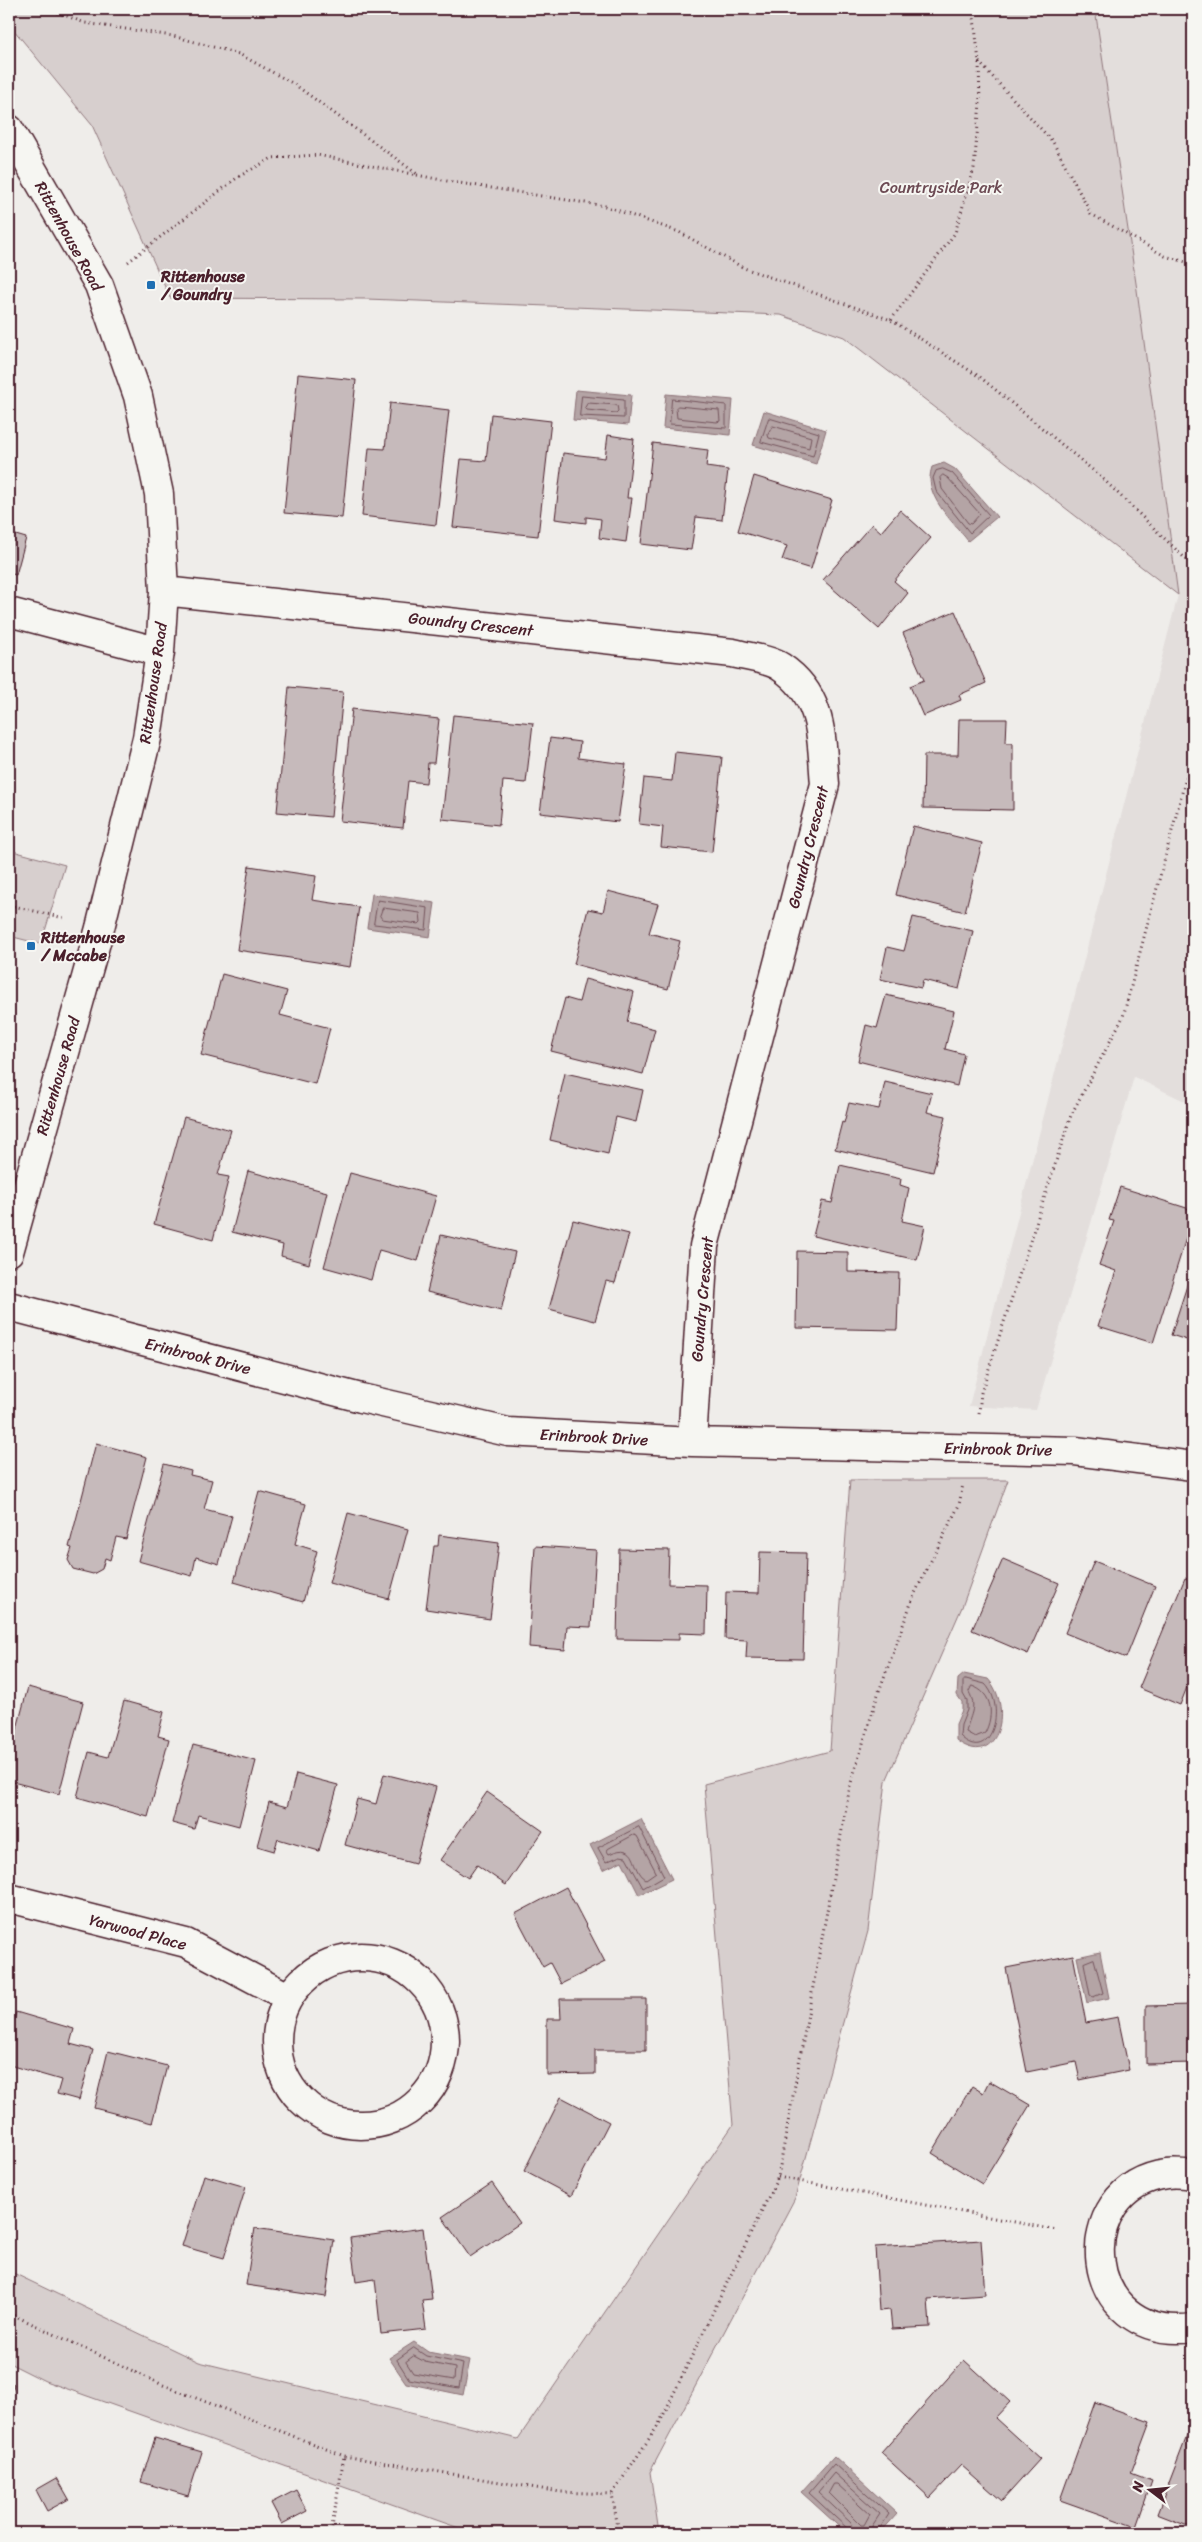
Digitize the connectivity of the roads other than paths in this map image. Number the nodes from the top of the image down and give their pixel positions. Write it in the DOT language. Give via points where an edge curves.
graph roads {
  1 [pos="9,129"];
  2 [pos="164,591"];
  3 [pos="9,612"];
  4 [pos="160,652"];
  5 [pos="9,1252"];
  6 [pos="9,1306"];
  7 [pos="692,1442"];
  8 [pos="1193,1466"];
  9 [pos="9,1898"];
  10 [pos="288,1997"];
  11 [pos="1193,2175"];
  12 [pos="1193,2328"];
  1 -- 2 [label="street, Rittenhouse Road" via="99,285 138,396 159,494"];
  2 -- 4 [label="street, Rittenhouse Road"];
  2 -- 7 [label="street, Goundry Crescent" via="734,653 780,666 804,690 819,716 825,784 704,1246"];
  3 -- 4 [label="street"];
  4 -- 5 [label="street, Rittenhouse Road" via="147,738 100,928"];
  6 -- 7 [label="street, Erinbrook Drive" via="361,1398 508,1432"];
  7 -- 8 [label="street, Erinbrook Drive" via="1075,1451"];
  9 -- 10 [label="street, Yarwood Place" via="186,1943"];
  10 -- 10 [label="street" via="278,2024 280,2067 294,2093 311,2110 337,2122 360,2125 390,2120 410,2110 431,2089 443,2063 445,2034 440,2010 425,1985 408,1970 381,1958 361,1956 332,1960 307,1975"];
  11 -- 12 [label="street" via="1167,2174 1146,2180 1124,2194 1111,2209 1101,2234 1099,2250 1103,2277 1110,2291 1134,2317 1150,2326 1177,2330"];
}
